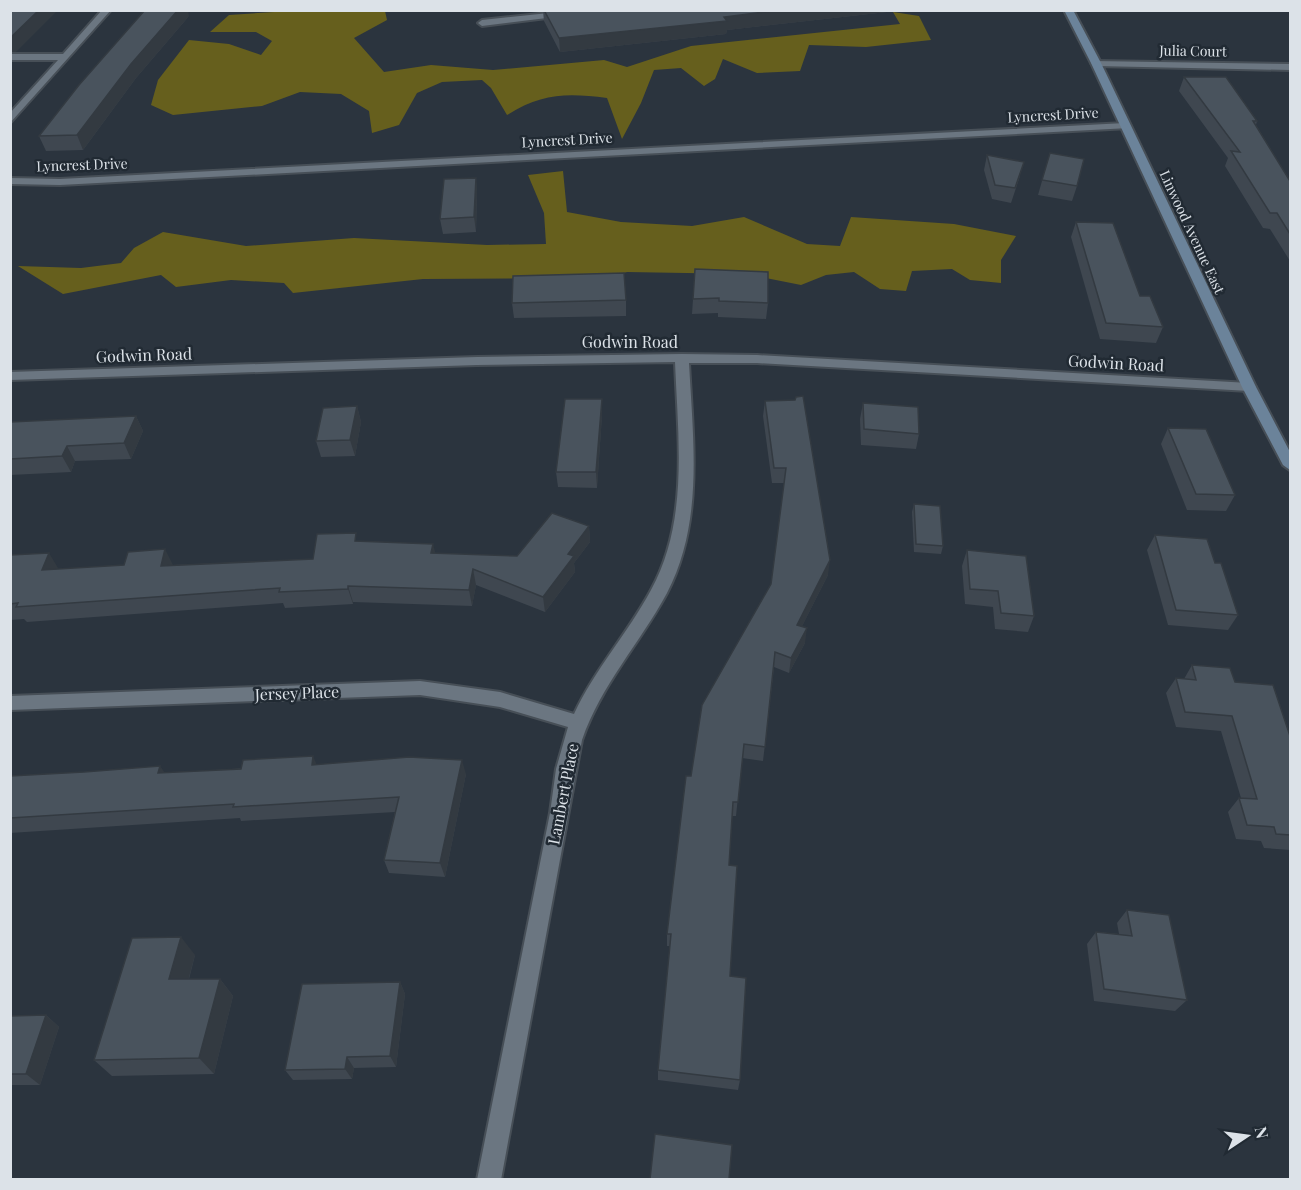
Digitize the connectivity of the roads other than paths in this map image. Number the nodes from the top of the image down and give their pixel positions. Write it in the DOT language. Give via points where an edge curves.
graph roads {
  1 [pos="107,10"];
  2 [pos="608,10"];
  3 [pos="1068,10"];
  4 [pos="482,24"];
  5 [pos="10,57"];
  6 [pos="66,57"];
  7 [pos="1096,63"];
  8 [pos="1290,67"];
  9 [pos="10,120"];
  10 [pos="1125,126"];
  11 [pos="10,181"];
  12 [pos="682,358"];
  13 [pos="10,376"];
  14 [pos="1249,387"];
  15 [pos="1290,465"];
  16 [pos="10,703"];
  17 [pos="578,723"];
  18 [pos="489,1179"];
  1 -- 6 [label="street"];
  2 -- 4 [label="street"];
  3 -- 7 [label="main road, Linwood Avenue East"];
  5 -- 6 [label="street"];
  6 -- 9 [label="street"];
  7 -- 8 [label="street, Julia Court"];
  7 -- 10 [label="main road, Linwood Avenue East"];
  10 -- 11 [label="street, Lyncrest Drive" via="60,182"];
  10 -- 14 [label="main road, Linwood Avenue East"];
  12 -- 13 [label="street, Godwin Road" via="457,359"];
  12 -- 14 [label="street, Godwin Road"];
  12 -- 17 [label="street, Lambert Place" via="685,493 680,532 668,573 647,615 590,698"];
  14 -- 15 [label="main road, Linwood Avenue East"];
  16 -- 17 [label="street, Jersey Place" via="420,688 476,693 537,707"];
  17 -- 18 [label="street, Lambert Place" via="567,758 560,813"];
}
